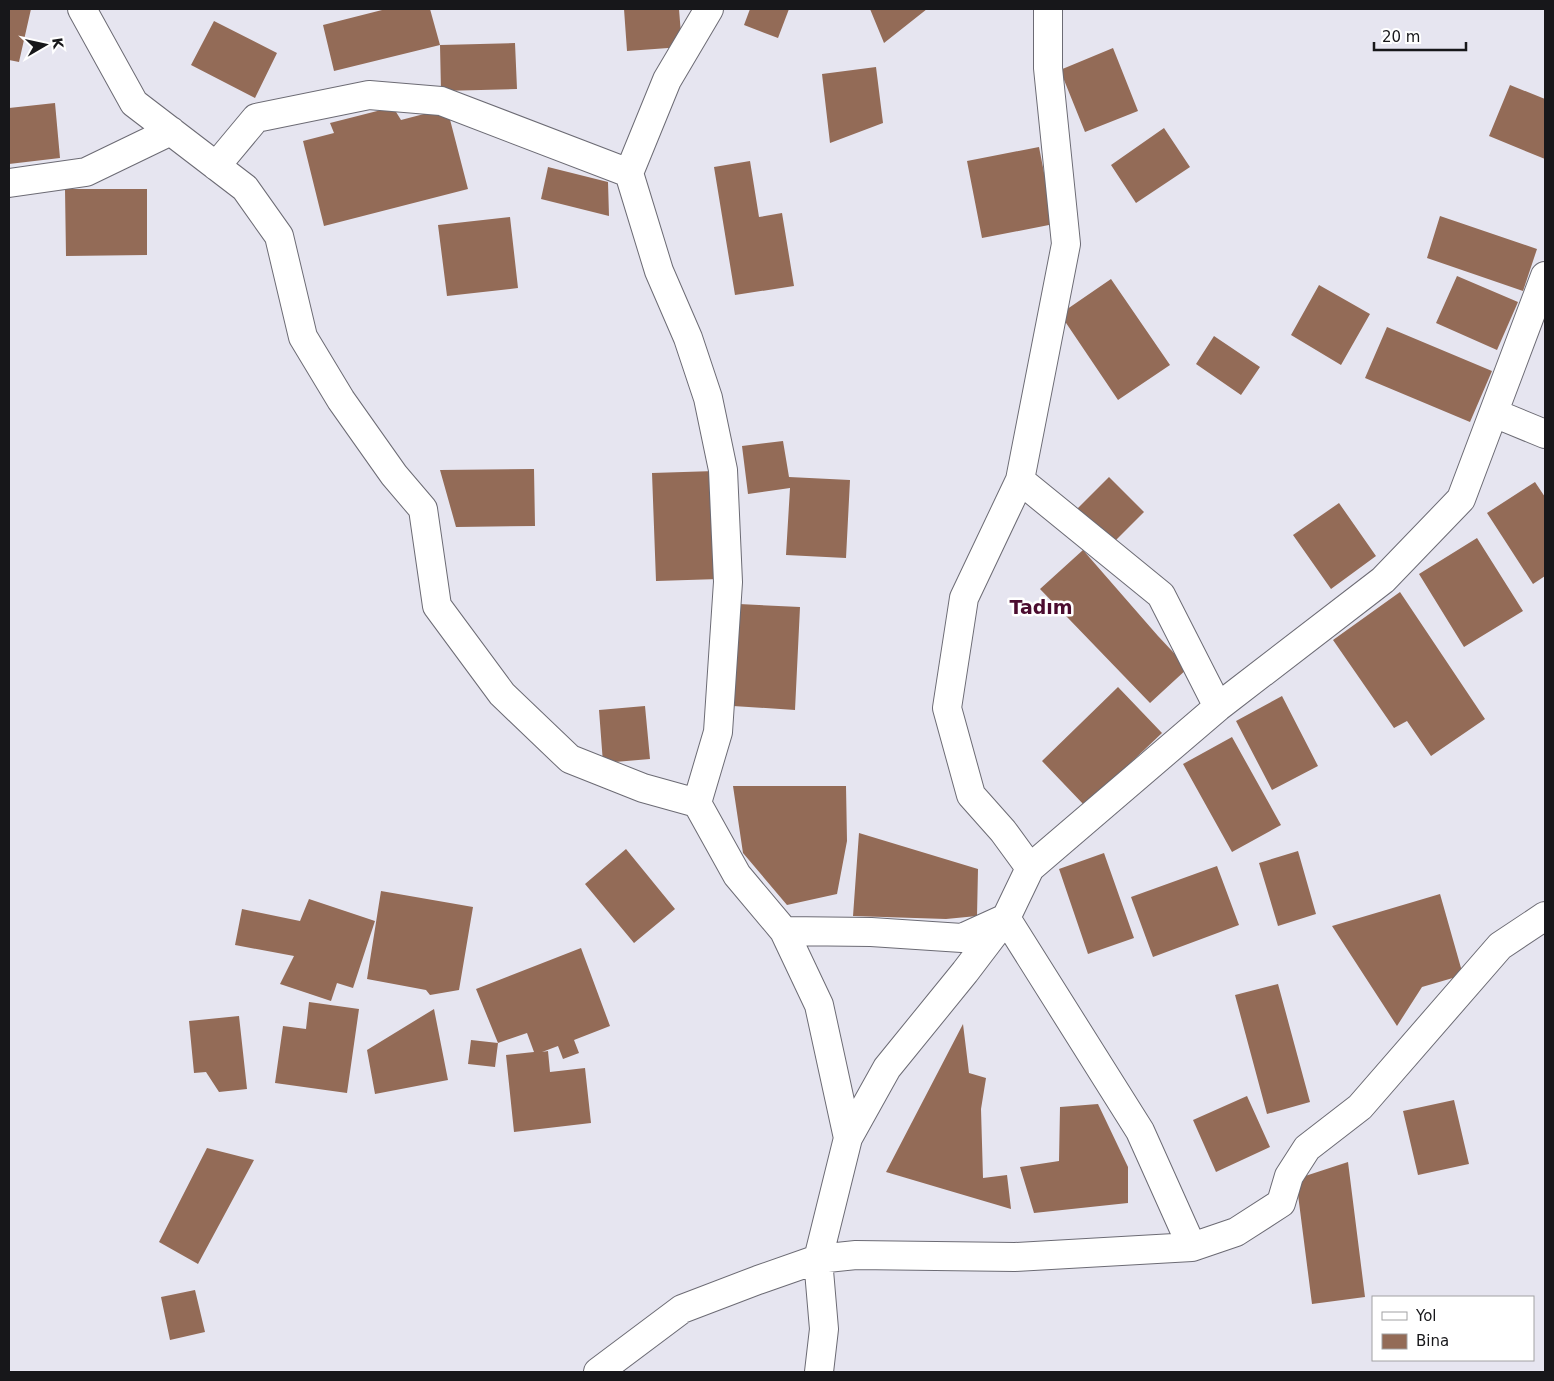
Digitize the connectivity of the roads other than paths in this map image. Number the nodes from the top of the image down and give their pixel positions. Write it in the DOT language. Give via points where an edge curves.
graph roads {
  1 [pos="82,9"];
  2 [pos="709,9"];
  3 [pos="1048,9"];
  4 [pos="171,131"];
  5 [pos="216,166"];
  6 [pos="629,172"];
  7 [pos="9,183"];
  8 [pos="1545,276"];
  9 [pos="1494,413"];
  10 [pos="1545,434"];
  11 [pos="1020,480"];
  12 [pos="1218,707"];
  13 [pos="697,803"];
  14 [pos="1030,868"];
  15 [pos="1545,916"];
  16 [pos="1006,918"];
  17 [pos="784,931"];
  18 [pos="848,1138"];
  19 [pos="1192,1247"];
  20 [pos="818,1259"];
  21 [pos="598,1372"];
  22 [pos="819,1372"];
  1 -- 4 [label="street" via="134,103"];
  2 -- 6 [label="street" via="668,80"];
  3 -- 11 [label="street" via="1048,68 1066,244"];
  4 -- 5 [label="street"];
  4 -- 7 [label="street" via="86,172"];
  5 -- 6 [label="street" via="256,118 370,95 441,101"];
  5 -- 13 [label="street" via="245,188 279,236 302,337 394,475 423,509 438,606 502,694 570,760 643,788"];
  6 -- 13 [label="street" via="659,271 688,338 708,398 723,470 728,582 718,732"];
  8 -- 9 [label="street"];
  9 -- 10 [label="street"];
  9 -- 12 [label="street" via="1461,499 1383,580"];
  11 -- 12 [label="street" via="1161,595"];
  11 -- 14 [label="street" via="964,598 947,708 971,795"];
  12 -- 14 [label="street"];
  13 -- 17 [label="street" via="737,875"];
  14 -- 16 [label="street"];
  15 -- 19 [label="street" via="1500,946 1360,1108 1307,1148 1289,1176 1281,1203 1236,1232"];
  16 -- 17 [label="street" via="962,938"];
  16 -- 18 [label="street" via="887,1068"];
  16 -- 19 [label="street" via="1140,1131"];
  17 -- 18 [label="street" via="819,1005"];
  18 -- 20 [label="street"];
  19 -- 20 [label="street" via="1015,1257 856,1255"];
  20 -- 21 [label="street" via="682,1309"];
  20 -- 22 [label="street" via="824,1329"];
}
